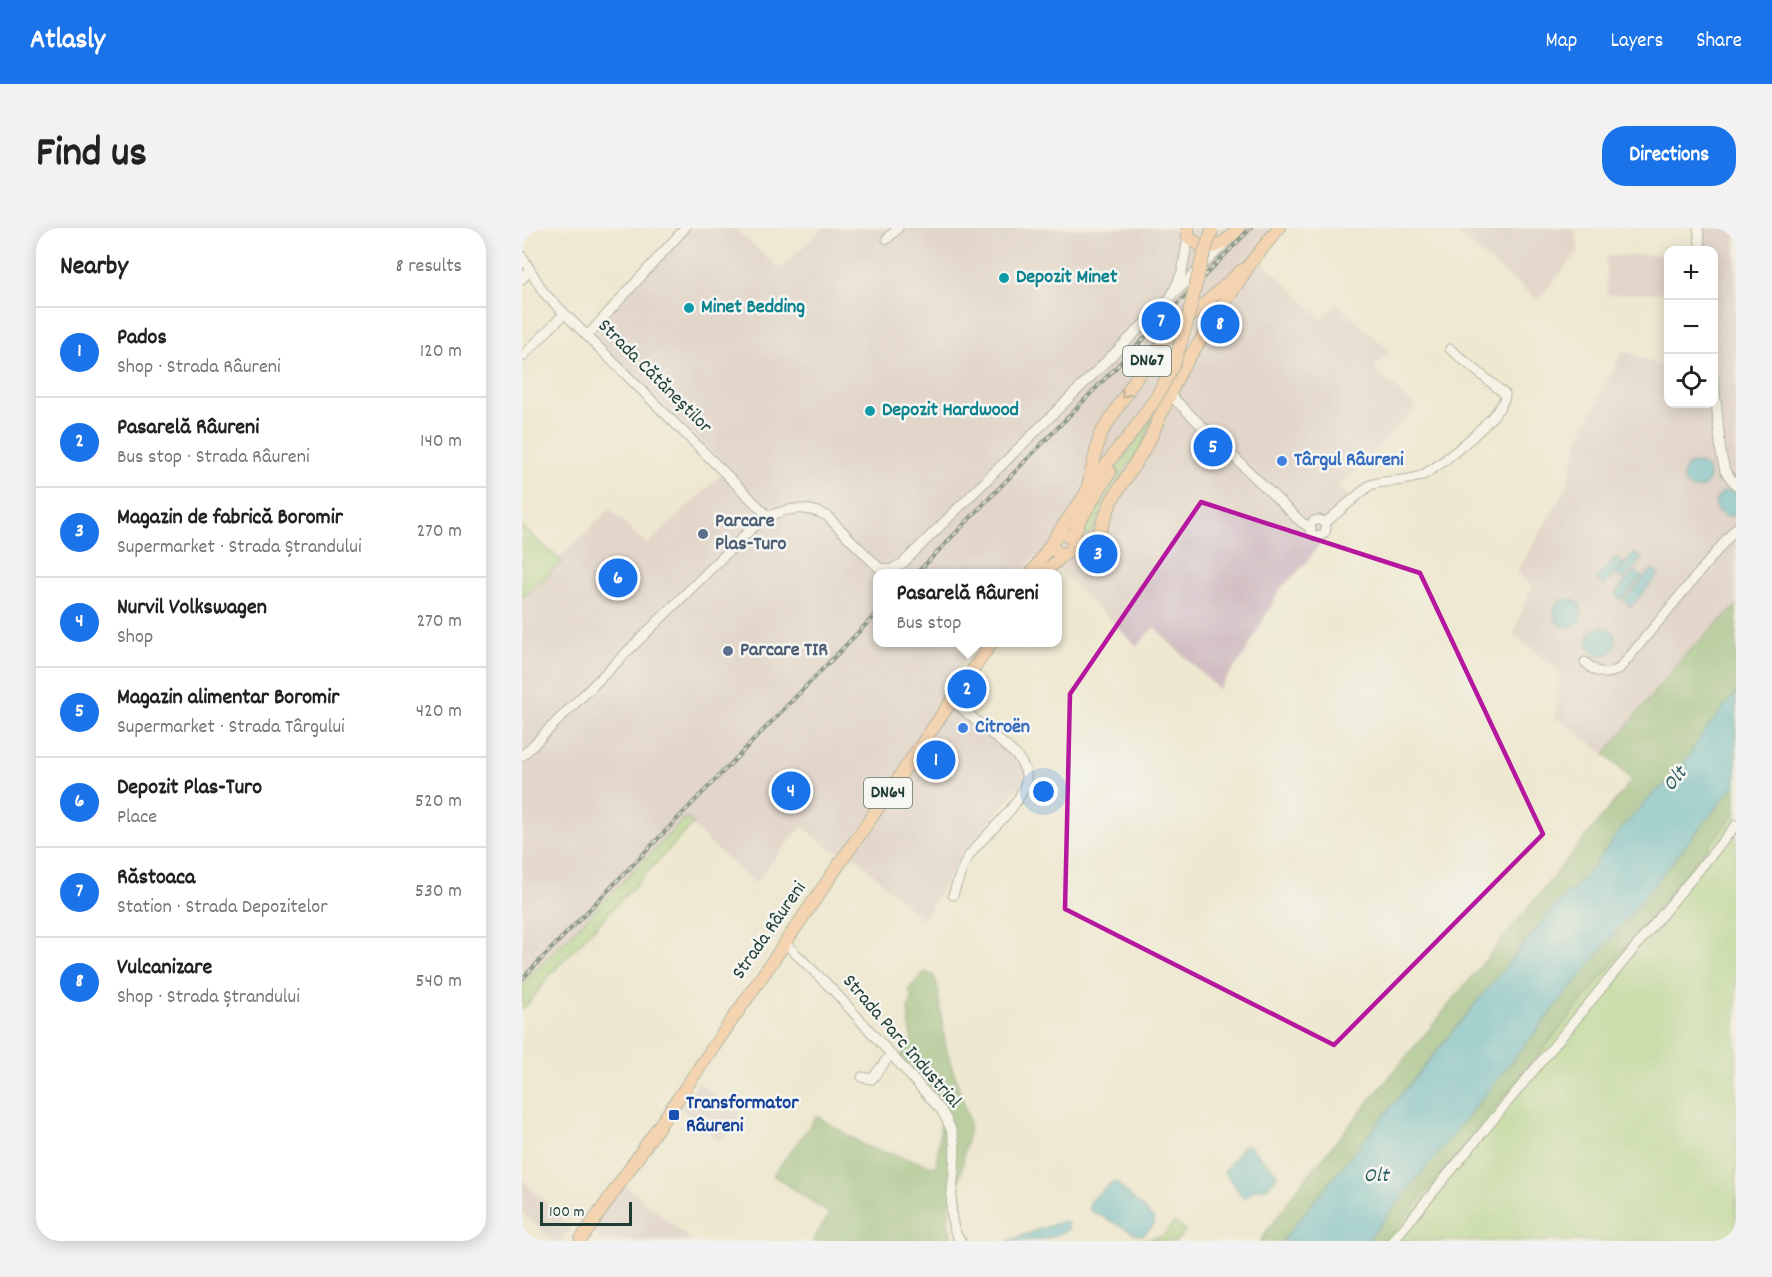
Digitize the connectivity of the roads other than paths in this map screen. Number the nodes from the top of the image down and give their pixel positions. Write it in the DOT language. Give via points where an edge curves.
graph roads {
  1 [pos="685,228"];
  2 [pos="898,228"];
  3 [pos="1239,228"];
  4 [pos="1279,228"];
  5 [pos="1698,228"];
  6 [pos="1212,229"];
  7 [pos="1188,232"];
  8 [pos="887,239"];
  9 [pos="1224,244"];
  10 [pos="1700,246"];
  11 [pos="522,256"];
  12 [pos="1252,261"];
  13 [pos="530,270"];
  14 [pos="522,279"];
  15 [pos="1171,297"];
  16 [pos="1193,313"];
  17 [pos="564,314"];
  18 [pos="1207,331"];
  19 [pos="587,336"];
  20 [pos="1450,349"];
  21 [pos="522,357"];
  22 [pos="1169,394"];
  23 [pos="1716,408"];
  24 [pos="1128,438"];
  25 [pos="1736,485"];
  26 [pos="1087,490"];
  27 [pos="768,516"];
  28 [pos="1736,528"];
  29 [pos="1055,538"];
  30 [pos="1069,546"];
  31 [pos="884,569"];
  32 [pos="893,569"];
  33 [pos="1034,569"];
  34 [pos="1046,569"];
  35 [pos="981,647"];
  36 [pos="989,647"];
  37 [pos="1585,662"];
  38 [pos="952,700"];
  39 [pos="522,756"];
  40 [pos="1736,825"];
  41 [pos="953,895"];
  42 [pos="793,920"];
  43 [pos="785,943"];
  44 [pos="765,961"];
  45 [pos="890,1055"];
  46 [pos="862,1077"];
  47 [pos="572,1241"];
  48 [pos="580,1241"];
  49 [pos="961,1241"];
  50 [pos="1393,1241"];
  1 -- 19 [label="street"];
  2 -- 8 [label="street"];
  3 -- 9 [label="main road"];
  4 -- 12 [label="main road, DN67"];
  5 -- 10 [label="street"];
  6 -- 24 [label="main road, bridge" via="1174,364"];
  7 -- 9 [label="main road" via="1196,243 1209,247"];
  7 -- 15 [label="street" via="1182,272"];
  9 -- 15 [label="street"];
  11 -- 13 [label="street, Strada Cătăneștilor"];
  12 -- 16 [label="main road, DN67"];
  12 -- 18 [label="main road, DN67"];
  13 -- 14 [label="street"];
  13 -- 17 [label="street, Strada Cătăneștilor"];
  15 -- 32 [label="street"];
  16 -- 18 [label="main road" via="1205,317"];
  16 -- 26 [label="main road, DN67, one-way" via="1152,354 1102,430"];
  17 -- 19 [label="street, Strada Cătăneștilor"];
  17 -- 21 [label="street"];
  18 -- 22 [label="main road, DN67"];
  19 -- 27 [label="street, Strada Cătăneștilor"];
  20 -- 22 [label="street" via="1505,394 1499,410 1432,471 1412,479 1370,485 1325,523 1315,521 1311,528 1300,522"];
  22 -- 30 [label="main road, DN67" via="1148,443 1112,500 1097,537 1088,544"];
  23 -- 25 [label="street" via="1725,471"];
  24 -- 26 [label="main road"];
  24 -- 30 [label="main road"];
  26 -- 29 [label="main road, DN67"];
  27 -- 31 [label="street" via="793,509 818,511"];
  27 -- 39 [label="street"];
  28 -- 37 [label="street" via="1620,668 1611,674 1604,673"];
  29 -- 30 [label="main road" via="1063,534"];
  29 -- 30 [label="main road" via="1054,550"];
  29 -- 33 [label="main road"];
  30 -- 34 [label="main road"];
  35 -- 42 [label="main road, Strada Râureni / DN64"];
  36 -- 38 [label="main road, Strada Râureni / DN64"];
  38 -- 41 [label="street" via="1016,754 1026,778 1010,810 968,858"];
  38 -- 43 [label="main road, Strada Râureni / DN64"];
  40 -- 50 [label="street"];
  42 -- 43 [label="street"];
  42 -- 44 [label="main road, Strada Râureni / DN64"];
  43 -- 44 [label="street"];
  43 -- 45 [label="street, Strada Parc Industrial"];
  43 -- 48 [label="main road, Strada Râureni / DN64"];
  44 -- 47 [label="main road, Strada Râureni / DN64"];
  45 -- 46 [label="street" via="872,1079"];
  45 -- 49 [label="street, Strada Parc Industrial" via="941,1110 950,1127 955,1149 954,1227"];
}
